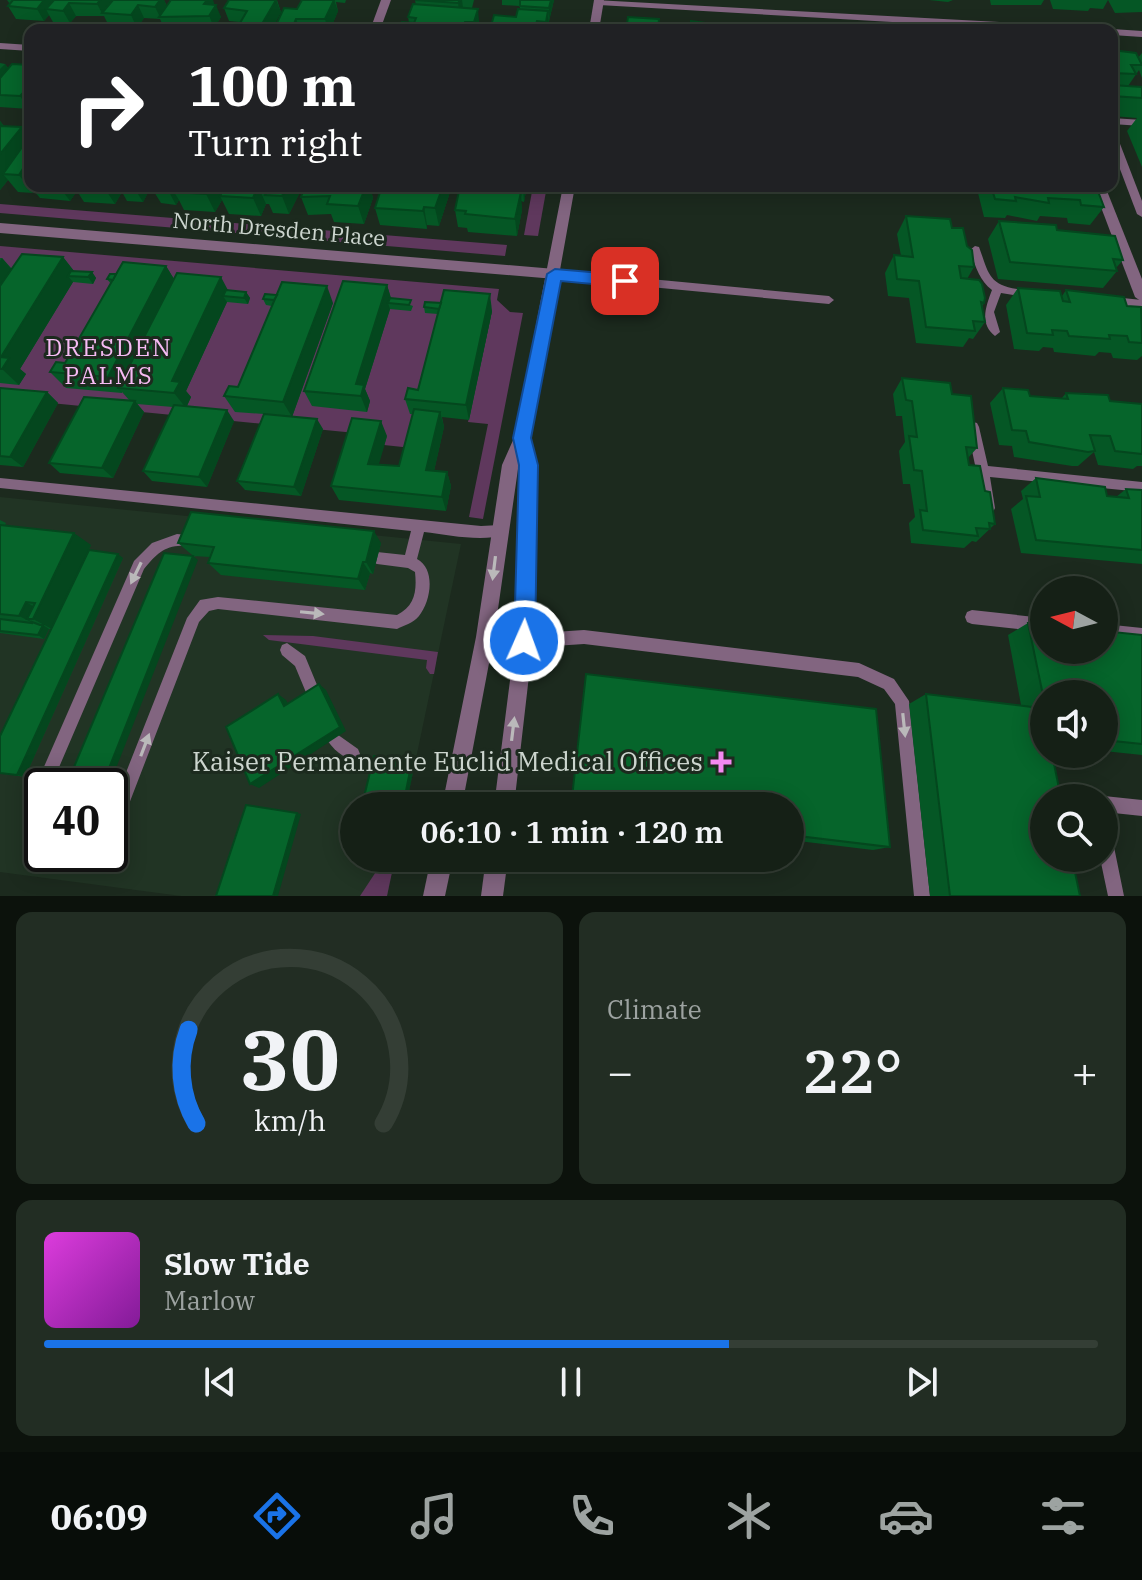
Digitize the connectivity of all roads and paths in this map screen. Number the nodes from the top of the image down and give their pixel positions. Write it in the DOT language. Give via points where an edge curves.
graph roads {
  1 [pos="386,0"];
  2 [pos="599,1"];
  3 [pos="377,24"];
  4 [pos="595,24"];
  5 [pos="988,24"];
  6 [pos="1118,32"];
  7 [pos="1142,34"];
  8 [pos="0,46"];
  9 [pos="24,48"];
  10 [pos="1118,121"];
  11 [pos="1142,123"];
  12 [pos="1118,152"];
  13 [pos="568,192"];
  14 [pos="1101,192"];
  15 [pos="1142,214"];
  16 [pos="0,228"];
  17 [pos="975,250"];
  18 [pos="555,274"];
  19 [pos="997,291"];
  20 [pos="1048,296"];
  21 [pos="1142,297"];
  22 [pos="829,300"];
  23 [pos="1095,300"];
  24 [pos="1142,304"];
  25 [pos="995,332"];
  26 [pos="972,422"];
  27 [pos="522,438"];
  28 [pos="983,471"];
  29 [pos="0,483"];
  30 [pos="1142,487"];
  31 [pos="992,524"];
  32 [pos="419,526"];
  33 [pos="500,531"];
  34 [pos="198,540"];
  35 [pos="377,558"];
  36 [pos="410,562"];
  37 [pos="972,617"];
  38 [pos="1030,623"];
  39 [pos="1118,632"];
  40 [pos="1142,635"];
  41 [pos="485,637"];
  42 [pos="524,641"];
  43 [pos="287,650"];
  44 [pos="315,697"];
  45 [pos="334,739"];
  46 [pos="353,754"];
  47 [pos="51,768"];
  48 [pos="128,786"];
  49 [pos="455,792"];
  50 [pos="506,792"];
  51 [pos="1118,805"];
  52 [pos="1142,808"];
  53 [pos="439,872"];
  54 [pos="495,872"];
  55 [pos="1111,872"];
  56 [pos="434,896"];
  57 [pos="492,896"];
  58 [pos="922,896"];
  59 [pos="1116,896"];
  1 -- 3 [label="street"];
  2 -- 4 [label="street"];
  2 -- 5 [label="street"];
  6 -- 7 [label="street"];
  8 -- 9 [label="street"];
  10 -- 11 [label="lane"];
  12 -- 15 [label="lane"];
  13 -- 18 [label="street"];
  14 -- 21 [label="street"];
  16 -- 18 [label="street, North Dresden Place"];
  17 -- 19 [label="lane" via="985,279"];
  18 -- 22 [label="lane"];
  18 -- 27 [label="street"];
  19 -- 20 [label="lane"];
  19 -- 25 [label="lane" via="989,312"];
  23 -- 24 [label="lane"];
  26 -- 28 [label="lane"];
  27 -- 33 [label="street" via="510,465"];
  27 -- 42 [label="street" via="528,465"];
  28 -- 30 [label="lane"];
  28 -- 31 [label="lane"];
  29 -- 32 [label="lane"];
  32 -- 33 [label="lane"];
  32 -- 36 [label="lane"];
  33 -- 41 [label="street, one-way"];
  34 -- 47 [label="lane, one-way" via="162,542 139,565"];
  35 -- 36 [label="lane"];
  48 -- 36 [label="lane, one-way" via="194,618 205,605 397,622 409,619 418,608 424,580 421,568"];
  37 -- 38 [label="lane"];
  39 -- 40 [label="lane"];
  41 -- 42 [label="lane"];
  41 -- 49 [label="street"];
  50 -- 42 [label="street, one-way"];
  42 -- 58 [label="lane, one-way" via="584,637 859,670 889,684 902,701"];
  43 -- 44 [label="lane" via="300,661"];
  45 -- 46 [label="lane"];
  51 -- 52 [label="lane"];
  53 -- 56 [label="street"];
  54 -- 57 [label="street"];
  55 -- 59 [label="lane"];
}
